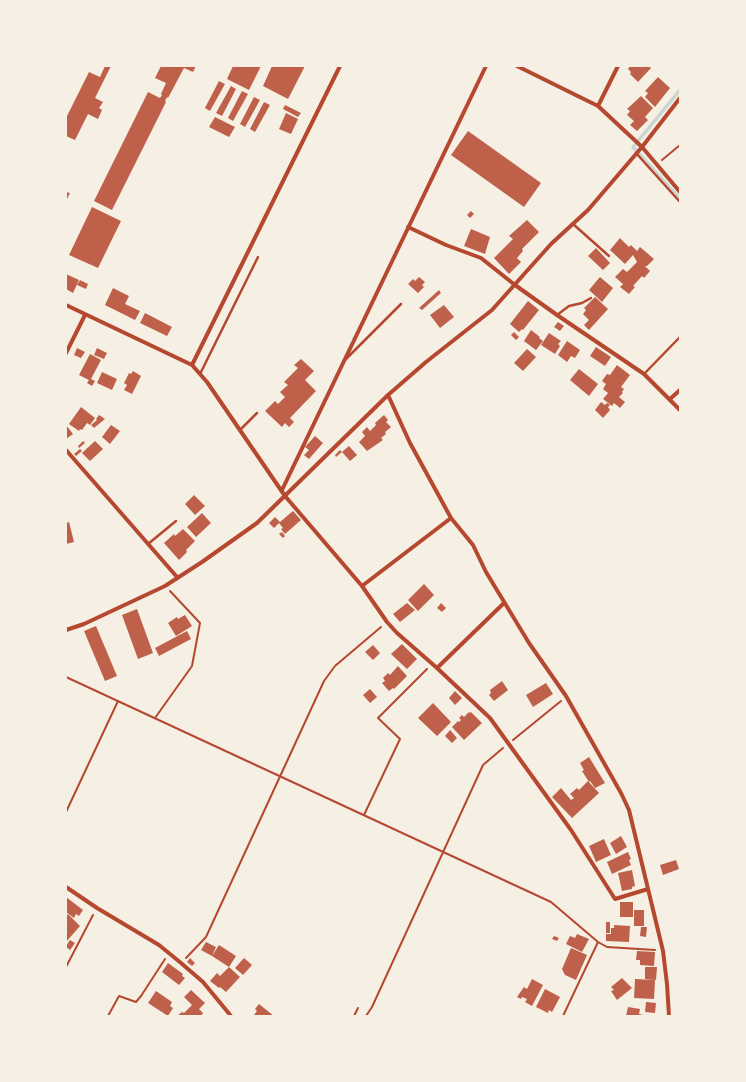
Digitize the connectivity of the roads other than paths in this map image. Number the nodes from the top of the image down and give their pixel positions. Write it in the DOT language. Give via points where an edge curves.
graph roads {
  1 [pos="340,66"];
  2 [pos="486,66"];
  3 [pos="517,66"];
  4 [pos="618,66"];
  5 [pos="680,98"];
  6 [pos="598,106"];
  7 [pos="642,147"];
  8 [pos="636,153"];
  9 [pos="680,192"];
  10 [pos="680,202"];
  11 [pos="573,224"];
  12 [pos="408,227"];
  13 [pos="609,256"];
  14 [pos="258,257"];
  15 [pos="515,284"];
  16 [pos="591,298"];
  17 [pos="401,304"];
  18 [pos="66,305"];
  19 [pos="85,315"];
  20 [pos="557,315"];
  21 [pos="680,337"];
  22 [pos="66,353"];
  23 [pos="343,363"];
  24 [pos="192,365"];
  25 [pos="200,374"];
  26 [pos="644,374"];
  27 [pos="680,390"];
  28 [pos="388,395"];
  29 [pos="670,399"];
  30 [pos="680,410"];
  31 [pos="257,413"];
  32 [pos="241,429"];
  33 [pos="66,450"];
  34 [pos="282,490"];
  35 [pos="285,496"];
  36 [pos="451,518"];
  37 [pos="176,521"];
  38 [pos="148,544"];
  39 [pos="177,577"];
  40 [pos="362,586"];
  41 [pos="504,603"];
  42 [pos="66,630"];
  43 [pos="437,668"];
  44 [pos="66,887"];
  45 [pos="648,889"];
  46 [pos="231,1016"];
  47 [pos="669,1016"];
  1 -- 24 [label="street"];
  2 -- 12 [label="street"];
  3 -- 6 [label="street"];
  4 -- 6 [label="street"];
  5 -- 7 [label="street"];
  6 -- 7 [label="street"];
  7 -- 8 [label="street"];
  7 -- 9 [label="street"];
  8 -- 10 [label="lane"];
  8 -- 11 [label="street"];
  11 -- 13 [label="lane"];
  11 -- 15 [label="street"];
  12 -- 15 [label="street" via="481,258"];
  12 -- 23 [label="street"];
  14 -- 25 [label="lane"];
  15 -- 20 [label="street"];
  15 -- 28 [label="street" via="492,310"];
  16 -- 20 [label="lane" via="569,306"];
  17 -- 23 [label="lane"];
  18 -- 19 [label="street"];
  19 -- 22 [label="street"];
  19 -- 24 [label="street"];
  20 -- 26 [label="street"];
  21 -- 26 [label="lane"];
  23 -- 34 [label="street"];
  24 -- 25 [label="street"];
  25 -- 32 [label="street"];
  26 -- 29 [label="street"];
  27 -- 29 [label="street"];
  28 -- 35 [label="street"];
  28 -- 36 [label="street" via="410,443"];
  29 -- 30 [label="street"];
  31 -- 32 [label="lane"];
  32 -- 34 [label="street"];
  33 -- 38 [label="street"];
  34 -- 35 [label="street"];
  35 -- 39 [label="street" via="257,523"];
  35 -- 40 [label="street"];
  36 -- 40 [label="street"];
  36 -- 41 [label="street" via="473,545"];
  37 -- 38 [label="lane"];
  38 -- 39 [label="street"];
  39 -- 42 [label="street" via="166,586"];
  40 -- 43 [label="street" via="396,633"];
  41 -- 43 [label="street"];
  41 -- 45 [label="street" via="566,696 621,793 629,810"];
  43 -- 45 [label="street" via="490,718 571,830 615,899"];
  44 -- 46 [label="street" via="159,945 203,982"];
  45 -- 47 [label="street" via="662,951"];
}
